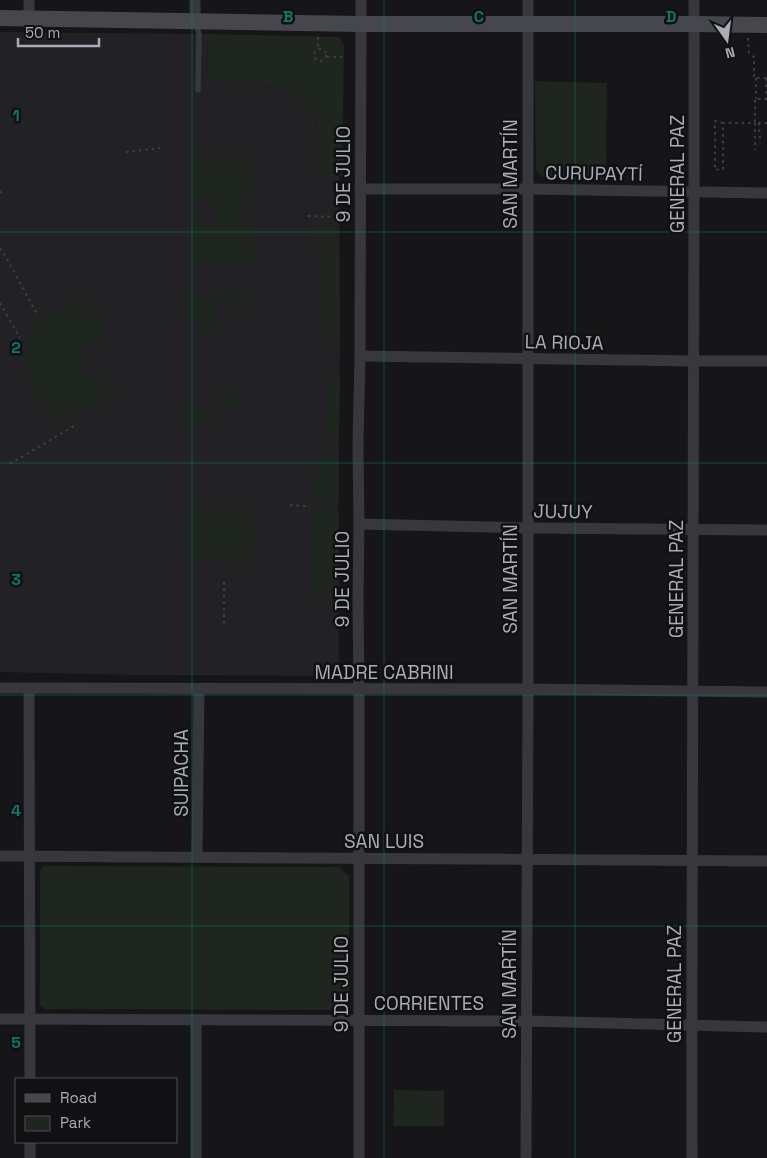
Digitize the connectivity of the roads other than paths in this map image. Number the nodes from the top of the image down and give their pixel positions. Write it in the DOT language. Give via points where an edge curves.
graph roads {
  1 [pos="28,0"];
  2 [pos="195,0"];
  3 [pos="360,0"];
  4 [pos="528,0"];
  5 [pos="694,0"];
  6 [pos="0,18"];
  7 [pos="29,18"];
  8 [pos="195,21"];
  9 [pos="528,23"];
  10 [pos="360,24"];
  11 [pos="694,24"];
  12 [pos="767,25"];
  13 [pos="198,90"];
  14 [pos="360,190"];
  15 [pos="528,190"];
  16 [pos="694,192"];
  17 [pos="767,193"];
  18 [pos="360,356"];
  19 [pos="528,358"];
  20 [pos="694,361"];
  21 [pos="767,361"];
  22 [pos="360,524"];
  23 [pos="528,528"];
  24 [pos="694,530"];
  25 [pos="767,530"];
  26 [pos="0,688"];
  27 [pos="29,689"];
  28 [pos="199,689"];
  29 [pos="359,689"];
  30 [pos="528,689"];
  31 [pos="693,691"];
  32 [pos="767,692"];
  33 [pos="0,856"];
  34 [pos="29,856"];
  35 [pos="198,857"];
  36 [pos="359,858"];
  37 [pos="527,859"];
  38 [pos="691,860"];
  39 [pos="767,861"];
  40 [pos="0,1019"];
  41 [pos="30,1019"];
  42 [pos="196,1020"];
  43 [pos="359,1020"];
  44 [pos="527,1021"];
  45 [pos="692,1024"];
  46 [pos="767,1027"];
  47 [pos="30,1078"];
  48 [pos="30,1143"];
  49 [pos="30,1158"];
  50 [pos="196,1158"];
  51 [pos="359,1158"];
  52 [pos="526,1158"];
  53 [pos="692,1158"];
  1 -- 7 [label="street"];
  2 -- 8 [label="street"];
  3 -- 10 [label="street, 9 DE JULIO"];
  4 -- 9 [label="street, SAN MARTÍN"];
  5 -- 11 [label="street, GENERAL PAZ"];
  6 -- 7 [label="street"];
  7 -- 8 [label="street"];
  8 -- 10 [label="street"];
  8 -- 13 [label="lane" via="199,34"];
  9 -- 10 [label="street"];
  9 -- 11 [label="street"];
  9 -- 15 [label="street, SAN MARTÍN"];
  10 -- 14 [label="street, 9 DE JULIO"];
  11 -- 12 [label="street"];
  11 -- 16 [label="street, GENERAL PAZ"];
  14 -- 15 [label="street, CURUPAYTÍ"];
  14 -- 18 [label="street, 9 DE JULIO"];
  15 -- 16 [label="street, CURUPAYTÍ"];
  15 -- 19 [label="street, SAN MARTÍN"];
  16 -- 17 [label="street, CURUPAYTÍ"];
  16 -- 20 [label="street, GENERAL PAZ"];
  18 -- 19 [label="street, LA RIOJA"];
  18 -- 22 [label="street, 9 DE JULIO"];
  19 -- 20 [label="street, LA RIOJA"];
  19 -- 23 [label="street, SAN MARTÍN"];
  20 -- 21 [label="street, LA RIOJA"];
  20 -- 24 [label="street, GENERAL PAZ"];
  22 -- 23 [label="street, JUJUY"];
  22 -- 29 [label="street, 9 DE JULIO"];
  23 -- 24 [label="street, JUJUY"];
  23 -- 30 [label="street, SAN MARTÍN"];
  24 -- 25 [label="street, JUJUY"];
  24 -- 31 [label="street, GENERAL PAZ"];
  26 -- 27 [label="street, MADRE CABRINI"];
  27 -- 28 [label="street, MADRE CABRINI"];
  27 -- 34 [label="street"];
  28 -- 29 [label="street, MADRE CABRINI"];
  28 -- 35 [label="street, SUIPACHA"];
  29 -- 30 [label="street, MADRE CABRINI"];
  29 -- 36 [label="street, 9 DE JULIO"];
  30 -- 31 [label="street, MADRE CABRINI"];
  30 -- 37 [label="street, SAN MARTÍN"];
  31 -- 32 [label="street, MADRE CABRINI"];
  31 -- 38 [label="street, GENERAL PAZ"];
  33 -- 34 [label="street, SAN LUIS"];
  34 -- 35 [label="street, SAN LUIS"];
  34 -- 41 [label="street"];
  35 -- 36 [label="street, SAN LUIS"];
  36 -- 37 [label="street, SAN LUIS"];
  36 -- 43 [label="street, 9 DE JULIO"];
  37 -- 38 [label="street, SAN LUIS"];
  37 -- 44 [label="street, SAN MARTÍN"];
  38 -- 39 [label="street, SAN LUIS"];
  38 -- 45 [label="street, GENERAL PAZ"];
  40 -- 41 [label="street, CORRIENTES"];
  41 -- 42 [label="street, CORRIENTES"];
  41 -- 47 [label="street"];
  42 -- 43 [label="street, CORRIENTES"];
  42 -- 50 [label="street"];
  43 -- 44 [label="street, CORRIENTES"];
  43 -- 51 [label="street, 9 DE JULIO"];
  44 -- 45 [label="street, CORRIENTES"];
  44 -- 52 [label="street, SAN MARTÍN"];
  45 -- 46 [label="street, CORRIENTES"];
  45 -- 53 [label="street, GENERAL PAZ"];
  48 -- 49 [label="street"];
}
